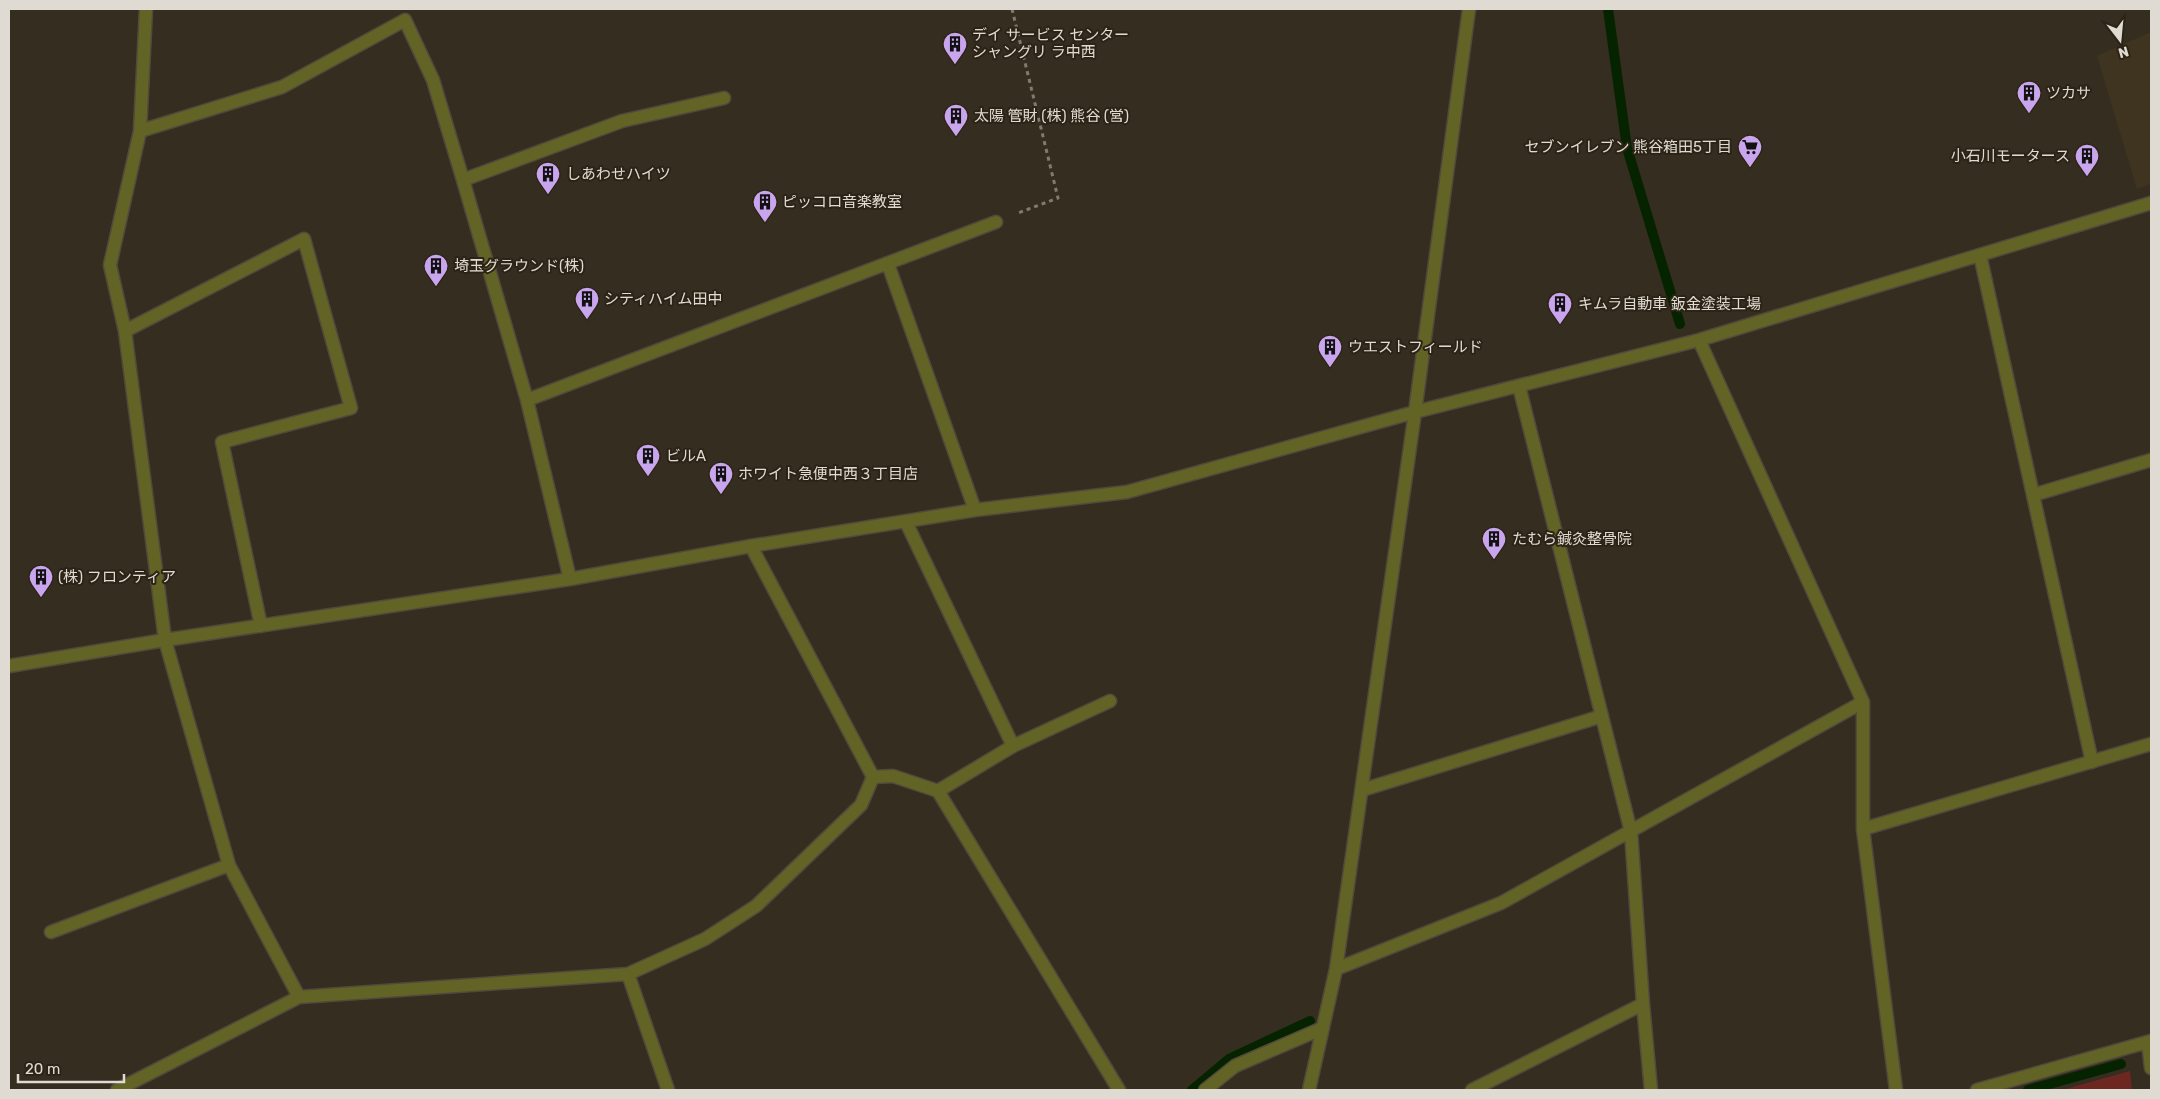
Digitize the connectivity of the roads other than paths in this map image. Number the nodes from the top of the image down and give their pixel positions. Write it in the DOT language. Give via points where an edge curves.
graph roads {
  1 [pos="146,9"];
  2 [pos="1469,9"];
  3 [pos="724,98"];
  4 [pos="140,131"];
  5 [pos="463,180"];
  6 [pos="2151,203"];
  7 [pos="996,222"];
  8 [pos="1980,255"];
  9 [pos="888,264"];
  10 [pos="125,331"];
  11 [pos="1699,340"];
  12 [pos="1519,386"];
  13 [pos="527,400"];
  14 [pos="1415,412"];
  15 [pos="2151,460"];
  16 [pos="2033,495"];
  17 [pos="975,510"];
  18 [pos="906,522"];
  19 [pos="751,546"];
  20 [pos="570,579"];
  21 [pos="261,626"];
  22 [pos="166,640"];
  23 [pos="9,666"];
  24 [pos="1110,701"];
  25 [pos="1863,702"];
  26 [pos="1602,716"];
  27 [pos="2151,744"];
  28 [pos="1013,746"];
  29 [pos="2092,762"];
  30 [pos="873,777"];
  31 [pos="1362,790"];
  32 [pos="938,792"];
  33 [pos="1863,829"];
  34 [pos="1631,832"];
  35 [pos="229,865"];
  36 [pos="51,932"];
  37 [pos="1336,969"];
  38 [pos="628,974"];
  39 [pos="299,997"];
  40 [pos="1643,1004"];
  41 [pos="1323,1028"];
  42 [pos="2150,1041"];
  43 [pos="2151,1068"];
  44 [pos="117,1090"];
  45 [pos="668,1090"];
  46 [pos="1119,1090"];
  47 [pos="1205,1090"];
  48 [pos="1309,1090"];
  49 [pos="1472,1090"];
  50 [pos="1651,1090"];
  51 [pos="1896,1090"];
  52 [pos="1977,1090"];
  1 -- 4 [label="street"];
  2 -- 14 [label="street"];
  3 -- 5 [label="street" via="622,120"];
  4 -- 5 [label="street" via="282,87 405,20 432,80"];
  4 -- 10 [label="street" via="110,265"];
  5 -- 13 [label="street"];
  6 -- 8 [label="street"];
  7 -- 9 [label="street"];
  8 -- 11 [label="street"];
  8 -- 16 [label="street"];
  9 -- 13 [label="street"];
  9 -- 17 [label="street"];
  10 -- 21 [label="street" via="304,239 351,408 222,442"];
  10 -- 22 [label="street"];
  11 -- 12 [label="street"];
  11 -- 25 [label="street"];
  12 -- 14 [label="street"];
  12 -- 26 [label="street"];
  13 -- 20 [label="street"];
  14 -- 17 [label="street" via="1127,492"];
  14 -- 31 [label="street"];
  15 -- 16 [label="street"];
  16 -- 29 [label="street"];
  17 -- 18 [label="street"];
  18 -- 19 [label="street"];
  18 -- 28 [label="street"];
  19 -- 20 [label="street"];
  19 -- 30 [label="street"];
  20 -- 21 [label="street"];
  21 -- 22 [label="street"];
  22 -- 23 [label="street"];
  22 -- 35 [label="street"];
  24 -- 28 [label="street"];
  25 -- 33 [label="street"];
  25 -- 34 [label="street"];
  26 -- 31 [label="street"];
  26 -- 34 [label="street"];
  27 -- 29 [label="street"];
  28 -- 32 [label="street"];
  29 -- 33 [label="street"];
  30 -- 32 [label="street" via="893,776"];
  30 -- 38 [label="street" via="861,805 756,906 705,939"];
  31 -- 37 [label="street"];
  32 -- 46 [label="street"];
  33 -- 51 [label="street"];
  34 -- 37 [label="street" via="1501,903"];
  34 -- 40 [label="street"];
  35 -- 36 [label="street"];
  35 -- 39 [label="street"];
  37 -- 41 [label="street"];
  38 -- 39 [label="street"];
  38 -- 45 [label="street"];
  39 -- 44 [label="street"];
  40 -- 49 [label="street"];
  40 -- 50 [label="street"];
  41 -- 47 [label="street" via="1235,1066"];
  41 -- 48 [label="street"];
  42 -- 43 [label="street"];
  42 -- 52 [label="street"];
}
